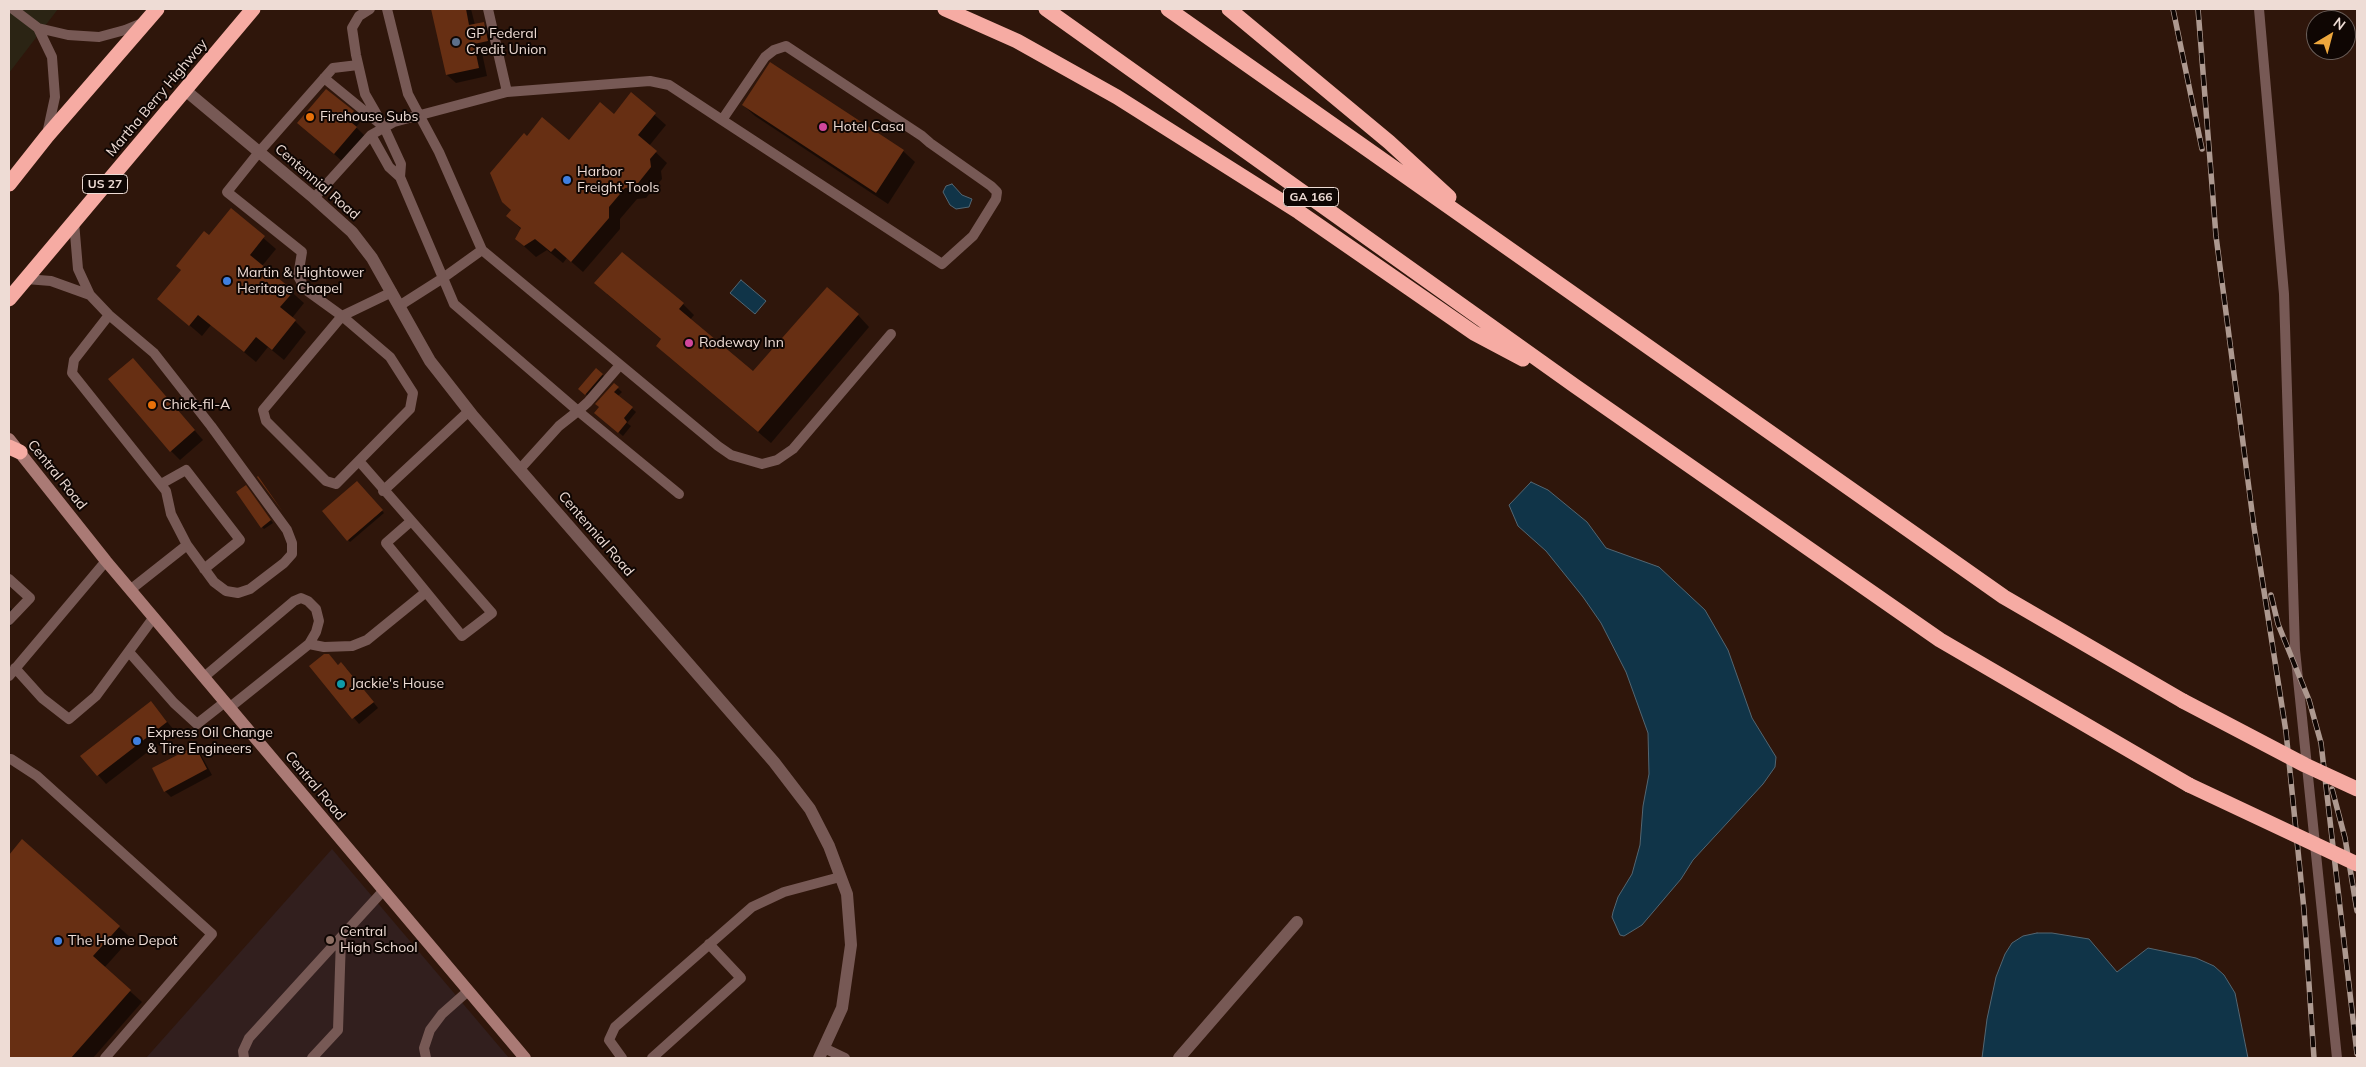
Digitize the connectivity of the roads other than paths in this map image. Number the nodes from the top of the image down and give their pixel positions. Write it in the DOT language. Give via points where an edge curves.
graph roads {
  1 [pos="13,9"];
  2 [pos="253,9"];
  3 [pos="370,9"];
  4 [pos="388,9"];
  5 [pos="488,9"];
  6 [pos="946,9"];
  7 [pos="1046,9"];
  8 [pos="1168,9"];
  9 [pos="1229,9"];
  10 [pos="2259,9"];
  11 [pos="153,15"];
  12 [pos="38,28"];
  13 [pos="358,65"];
  14 [pos="324,78"];
  15 [pos="185,90"];
  16 [pos="508,92"];
  17 [pos="419,114"];
  18 [pos="722,120"];
  19 [pos="384,127"];
  20 [pos="372,135"];
  21 [pos="47,136"];
  22 [pos="259,152"];
  23 [pos="400,177"];
  24 [pos="9,184"];
  25 [pos="314,198"];
  26 [pos="74,222"];
  27 [pos="1497,240"];
  28 [pos="482,250"];
  29 [pos="443,278"];
  30 [pos="26,279"];
  31 [pos="392,292"];
  32 [pos="90,295"];
  33 [pos="9,299"];
  34 [pos="399,306"];
  35 [pos="109,315"];
  36 [pos="342,316"];
  37 [pos="891,334"];
  38 [pos="620,365"];
  39 [pos="1575,386"];
  40 [pos="470,411"];
  41 [pos="578,411"];
  42 [pos="9,439"];
  43 [pos="14,449"];
  44 [pos="359,461"];
  45 [pos="520,469"];
  46 [pos="161,484"];
  47 [pos="383,491"];
  48 [pos="679,494"];
  49 [pos="410,522"];
  50 [pos="187,545"];
  51 [pos="106,561"];
  52 [pos="204,569"];
  53 [pos="9,579"];
  54 [pos="130,590"];
  55 [pos="426,592"];
  56 [pos="154,617"];
  57 [pos="9,620"];
  58 [pos="309,644"];
  59 [pos="129,652"];
  60 [pos="12,672"];
  61 [pos="204,677"];
  62 [pos="227,705"];
  63 [pos="10,759"];
  64 [pos="2357,789"];
  65 [pos="2357,864"];
  66 [pos="840,877"];
  67 [pos="383,890"];
  68 [pos="1297,922"];
  69 [pos="341,938"];
  70 [pos="709,944"];
  71 [pos="468,991"];
  72 [pos="822,1053"];
  73 [pos="658,1056"];
  74 [pos="105,1058"];
  75 [pos="244,1058"];
  76 [pos="312,1058"];
  77 [pos="426,1058"];
  78 [pos="525,1058"];
  79 [pos="622,1058"];
  80 [pos="845,1058"];
  81 [pos="1179,1058"];
  82 [pos="2337,1058"];
  1 -- 12 [label="lane"];
  2 -- 15 [label="highway, Martha Berry Highway / US 27"];
  3 -- 13 [label="lane" via="359,16 352,28"];
  4 -- 17 [label="lane" via="408,94"];
  5 -- 16 [label="lane"];
  6 -- 39 [label="highway" via="1017,41 1117,97 1299,212 1474,333"];
  7 -- 39 [label="highway, GA 166"];
  8 -- 27 [label="highway"];
  9 -- 27 [label="highway" via="1389,142"];
  10 -- 82 [label="lane" via="2284,294 2295,650"];
  11 -- 12 [label="lane" via="125,30 99,37 68,35"];
  11 -- 21 [label="highway"];
  12 -- 21 [label="lane" via="52,57 55,97"];
  13 -- 14 [label="lane" via="332,68"];
  13 -- 19 [label="lane" via="365,94"];
  14 -- 19 [label="lane"];
  14 -- 22 [label="lane"];
  15 -- 22 [label="street, Centennial Road"];
  15 -- 26 [label="highway, Martha Berry Highway / US 27"];
  16 -- 17 [label="lane"];
  16 -- 18 [label="lane" via="650,81 670,85"];
  17 -- 19 [label="lane"];
  17 -- 28 [label="lane"];
  18 -- 18 [label="lane" via="942,264 973,236 996,199 997,192 991,186 786,46 765,57"];
  19 -- 20 [label="lane"];
  19 -- 23 [label="lane" via="401,164"];
  20 -- 23 [label="lane" via="389,167"];
  20 -- 25 [label="lane"];
  21 -- 24 [label="highway"];
  22 -- 25 [label="street, Centennial Road"];
  22 -- 36 [label="lane" via="227,192 302,252 298,276 306,290"];
  23 -- 29 [label="lane"];
  25 -- 31 [label="street, Centennial Road" via="352,232"];
  26 -- 30 [label="highway, Martha Berry Highway / US 27"];
  26 -- 32 [label="lane" via="78,269"];
  27 -- 64 [label="highway, bridge" via="2004,598 2183,702"];
  28 -- 29 [label="lane"];
  28 -- 38 [label="lane"];
  29 -- 34 [label="lane"];
  29 -- 41 [label="lane" via="454,304"];
  30 -- 32 [label="lane" via="51,281"];
  30 -- 33 [label="highway, Martha Berry Highway / US 27"];
  31 -- 34 [label="street, Centennial Road"];
  31 -- 36 [label="lane"];
  32 -- 35 [label="lane"];
  34 -- 40 [label="street, Centennial Road" via="430,361"];
  35 -- 46 [label="lane" via="74,360 72,373"];
  35 -- 52 [label="lane" via="154,353 281,522 292,543 292,554 284,563 250,589 238,593 226,591"];
  36 -- 44 [label="lane" via="390,357 413,394 410,409"];
  36 -- 44 [label="lane" via="263,410 266,421 326,481 336,484"];
  37 -- 38 [label="lane" via="793,449 762,464 731,455 718,446"];
  38 -- 41 [label="lane"];
  39 -- 65 [label="highway, bridge" via="1940,640 2189,784"];
  40 -- 45 [label="street, Centennial Road"];
  40 -- 47 [label="lane"];
  41 -- 45 [label="lane" via="559,426"];
  41 -- 48 [label="lane"];
  42 -- 43 [label="street, Central Road"];
  43 -- 51 [label="street, Central Road"];
  44 -- 47 [label="lane"];
  45 -- 66 [label="street, Centennial Road" via="774,762 810,809"];
  46 -- 50 [label="lane" via="166,491 171,514"];
  46 -- 52 [label="lane" via="186,470 240,540"];
  47 -- 49 [label="lane"];
  49 -- 55 [label="lane" via="386,543"];
  49 -- 55 [label="lane" via="492,613 462,636"];
  50 -- 52 [label="lane"];
  50 -- 54 [label="lane"];
  51 -- 54 [label="street, Central Road"];
  51 -- 60 [label="lane"];
  53 -- 57 [label="lane" via="30,598"];
  54 -- 56 [label="street, Central Road"];
  55 -- 58 [label="lane" via="367,640 352,646"];
  56 -- 59 [label="lane"];
  56 -- 61 [label="street, Central Road"];
  58 -- 61 [label="lane" via="319,621 316,609 301,598"];
  58 -- 62 [label="lane"];
  59 -- 60 [label="lane" via="96,696 69,719"];
  59 -- 62 [label="lane" via="197,724"];
  61 -- 62 [label="street, Central Road"];
  62 -- 67 [label="street, Central Road"];
  63 -- 74 [label="lane" via="37,776 212,934"];
  66 -- 70 [label="lane" via="784,892 752,907"];
  66 -- 72 [label="street, Centennial Road" via="847,894 851,945 842,1008"];
  67 -- 69 [label="lane"];
  67 -- 71 [label="street, Central Road"];
  68 -- 81 [label="street"];
  69 -- 75 [label="lane" via="249,1038"];
  69 -- 76 [label="lane" via="338,1030"];
  70 -- 73 [label="lane" via="741,978"];
  70 -- 79 [label="lane" via="615,1027 609,1040"];
  71 -- 77 [label="lane" via="442,1014 430,1030 424,1048"];
  71 -- 78 [label="street, Central Road"];
  72 -- 80 [label="lane"];
}
